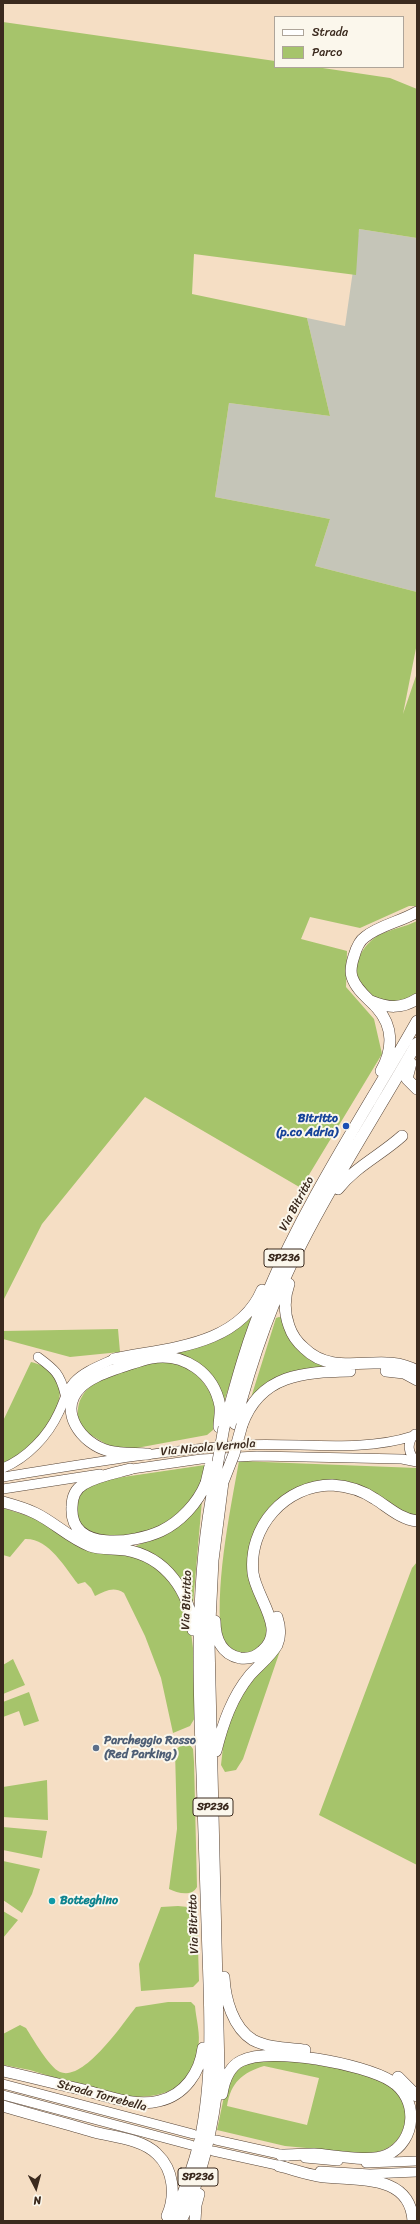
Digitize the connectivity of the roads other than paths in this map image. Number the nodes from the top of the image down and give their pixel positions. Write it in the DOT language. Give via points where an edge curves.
graph roads {
  1 [pos="417,912"];
  2 [pos="417,999"];
  3 [pos="369,1000"];
  4 [pos="417,1021"];
  5 [pos="417,1043"];
  6 [pos="417,1053"];
  7 [pos="417,1088"];
  8 [pos="371,1101"];
  9 [pos="402,1136"];
  10 [pos="325,1180"];
  11 [pos="302,1243"];
  12 [pos="38,1357"];
  13 [pos="114,1359"];
  14 [pos="417,1371"];
  15 [pos="417,1380"];
  16 [pos="66,1394"];
  17 [pos="239,1424"];
  18 [pos="222,1430"];
  19 [pos="415,1434"];
  20 [pos="148,1454"];
  21 [pos="417,1462"];
  22 [pos="3,1468"];
  23 [pos="130,1469"];
  24 [pos="3,1477"];
  25 [pos="214,1483"];
  26 [pos="3,1489"];
  27 [pos="3,1502"];
  28 [pos="218,1513"];
  29 [pos="417,1521"];
  30 [pos="417,1527"];
  31 [pos="199,1678"];
  32 [pos="212,1763"];
  33 [pos="216,1890"];
  34 [pos="208,2018"];
  35 [pos="3,2071"];
  36 [pos="3,2084"];
  37 [pos="3,2095"];
  38 [pos="417,2096"];
  39 [pos="3,2106"];
  40 [pos="194,2134"];
  41 [pos="213,2136"];
  42 [pos="191,2144"];
  43 [pos="213,2150"];
  44 [pos="280,2160"];
  45 [pos="203,2161"];
  46 [pos="417,2161"];
  47 [pos="417,2172"];
  48 [pos="165,2221"];
  49 [pos="172,2221"];
  50 [pos="182,2221"];
  51 [pos="195,2221"];
  52 [pos="413,2221"];
  1 -- 3 [label="highway" via="381,927 363,938 356,949 352,962 352,977"];
  2 -- 3 [label="highway" via="400,1007 389,1007"];
  3 -- 8 [label="highway" via="386,1021 390,1031 386,1062 372,1087"];
  4 -- 8 [label="highway, Via Bitritto / SP236"];
  5 -- 11 [label="highway, Via Bitritto / SP236"];
  6 -- 7 [label="highway" via="407,1075 410,1084"];
  8 -- 10 [label="highway, Via Bitritto / SP236"];
  9 -- 11 [label="highway" via="386,1151 345,1179 330,1200 314,1231"];
  10 -- 13 [label="highway" via="310,1191 258,1298 235,1323 201,1341"];
  10 -- 18 [label="highway, Via Bitritto / SP236" via="266,1295"];
  11 -- 14 [label="highway" via="285,1305 290,1330 297,1342 310,1354 325,1362 403,1365"];
  11 -- 17 [label="highway, Via Bitritto / SP236" via="266,1324"];
  12 -- 16 [label="main road" via="61,1378"];
  13 -- 16 [label="main road" via="75,1380"];
  15 -- 17 [label="highway" via="404,1373 392,1371 300,1374 273,1385 261,1394"];
  16 -- 22 [label="main road" via="58,1414 40,1440 20,1458"];
  17 -- 25 [label="highway, Via Bitritto / SP236, bridge"];
  18 -- 20 [label="highway" via="216,1391 208,1378 194,1365 182,1360 152,1358 139,1361 99,1375 81,1387 72,1398 69,1409 73,1423 80,1432 108,1451"];
  18 -- 25 [label="highway, Via Bitritto / SP236, bridge"];
  19 -- 20 [label="main road, Via Nicola Vernola" via="394,1442 372,1444 257,1444 200,1447"];
  19 -- 21 [label="main road" via="409,1447"];
  20 -- 24 [label="main road, Via Nicola Vernola"];
  21 -- 23 [label="main road, Via Nicola Vernola" via="257,1456 201,1459"];
  23 -- 25 [label="highway" via="92,1480 76,1491 71,1513 75,1524 83,1533 95,1539 112,1542 144,1537 161,1531 188,1511"];
  23 -- 26 [label="main road, Via Nicola Vernola"];
  25 -- 28 [label="highway, Via Bitritto / SP236"];
  25 -- 31 [label="highway, Via Bitritto / SP236" via="202,1560"];
  27 -- 31 [label="highway" via="36,1513 90,1546 133,1552 165,1568 186,1597 192,1616"];
  28 -- 29 [label="highway" via="219,1555 215,1630 223,1649 240,1658 250,1658 259,1654 271,1640 271,1620 254,1575 253,1553 258,1536 268,1518 288,1497 316,1487 347,1487 373,1498 400,1516"];
  28 -- 32 [label="highway, Via Bitritto / SP236" via="209,1642"];
  30 -- 32 [label="highway" via="404,1526 362,1500 332,1492 308,1496 292,1503 282,1512 264,1541 260,1563 263,1584 279,1624 278,1644 251,1674 234,1699"];
  31 -- 34 [label="highway, Via Bitritto / SP236"];
  32 -- 33 [label="highway, Via Bitritto / SP236"];
  33 -- 38 [label="highway" via="223,1932 224,1984 234,2018 243,2031 252,2040 264,2044 332,2054 380,2068 400,2078"];
  33 -- 41 [label="highway, Via Bitritto / SP236" via="219,2071"];
  34 -- 35 [label="highway" via="202,2058 196,2074 175,2094 159,2101 141,2102 116,2098"];
  34 -- 49 [label="highway, Via Bitritto / SP236" via="208,2077 202,2129 192,2168"];
  36 -- 40 [label="main road, Strada Torrebella"];
  37 -- 42 [label="main road, Strada Torrebella"];
  39 -- 48 [label="highway" via="135,2142 157,2154 168,2171 172,2184 171,2206"];
  41 -- 44 [label="main road"];
  41 -- 44 [label="highway" via="223,2087 232,2069 240,2062 262,2055 302,2057 370,2072 391,2081 408,2100 412,2117 408,2133 387,2155 372,2158 313,2154"];
  41 -- 45 [label="highway, Via Bitritto / SP236"];
  43 -- 44 [label="main road"];
  44 -- 46 [label="main road"];
  44 -- 47 [label="main road" via="322,2172"];
  44 -- 52 [label="highway" via="318,2176 375,2180 390,2185 403,2194 410,2205"];
  45 -- 50 [label="highway, Via Bitritto / SP236"];
  45 -- 51 [label="highway" via="203,2178"];
}
